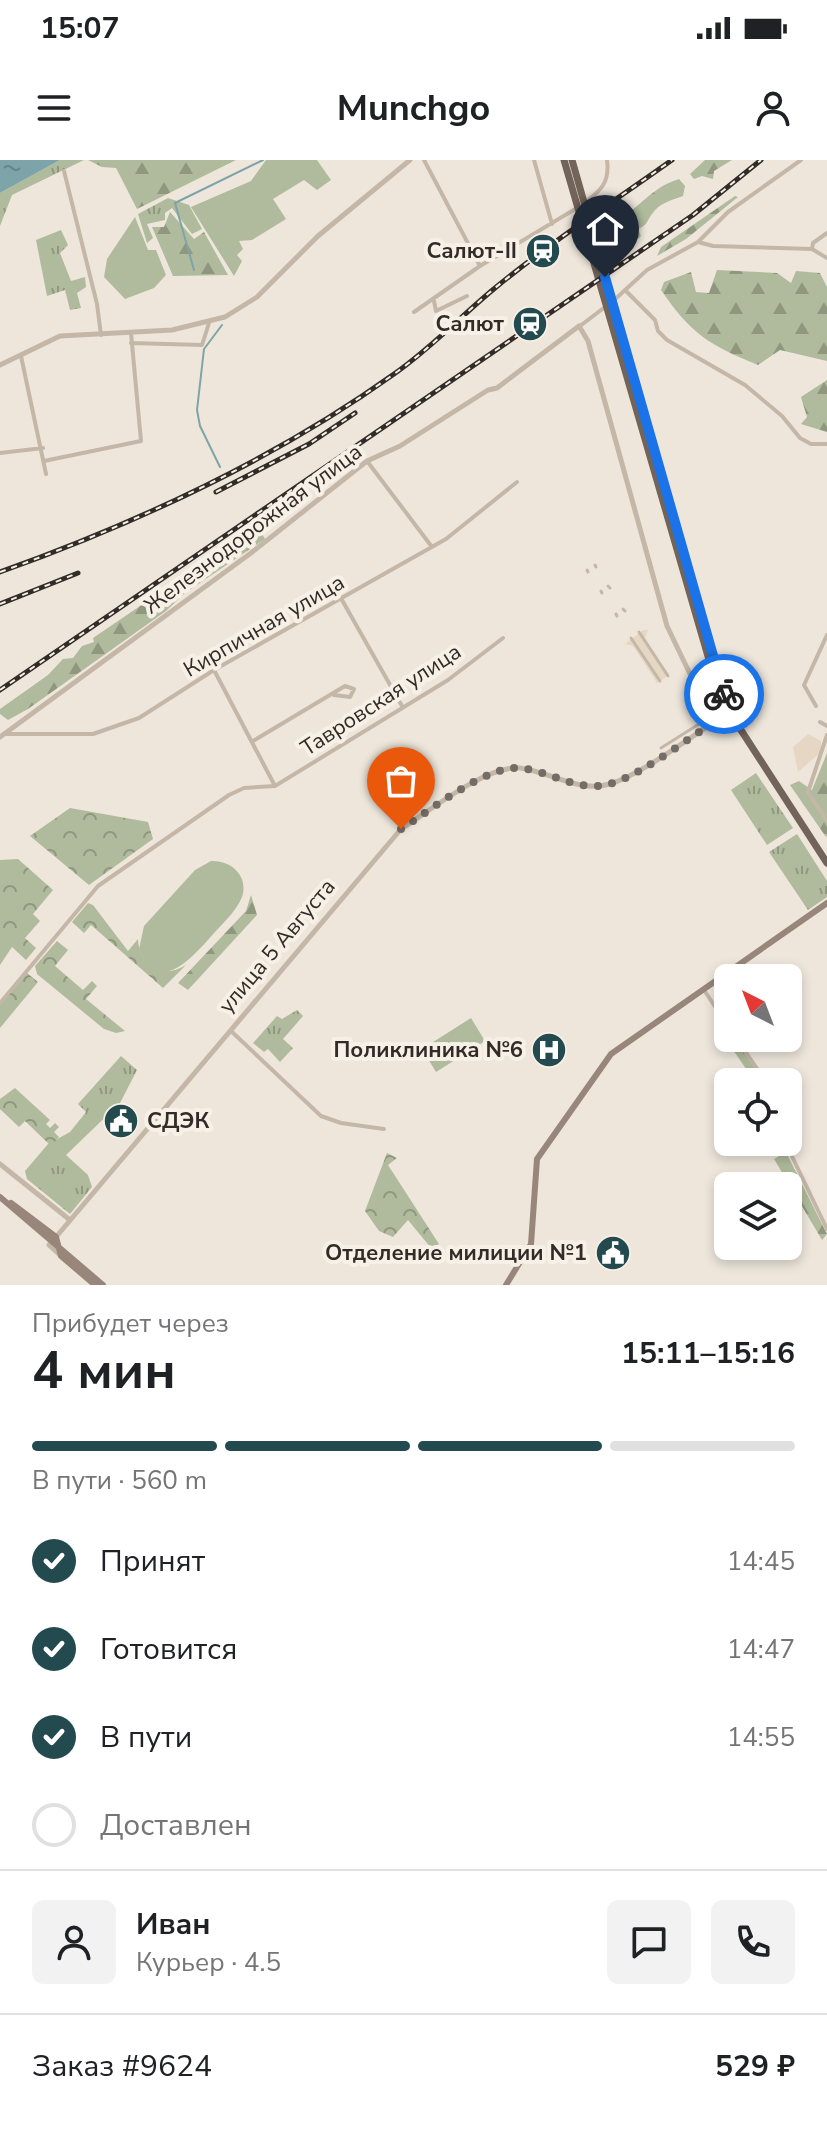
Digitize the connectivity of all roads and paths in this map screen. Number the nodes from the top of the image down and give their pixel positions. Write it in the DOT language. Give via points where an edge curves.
graph roads {
  1 [pos="410,160"];
  2 [pos="424,160"];
  3 [pos="534,160"];
  4 [pos="564,160"];
  5 [pos="572,160"];
  6 [pos="607,160"];
  7 [pos="801,160"];
  8 [pos="64,171"];
  9 [pos="572,173"];
  10 [pos="552,224"];
  11 [pos="827,233"];
  12 [pos="698,242"];
  13 [pos="812,249"];
  14 [pos="827,258"];
  15 [pos="480,266"];
  16 [pos="625,290"];
  17 [pos="467,296"];
  18 [pos="434,298"];
  19 [pos="414,312"];
  20 [pos="209,323"];
  21 [pos="579,326"];
  22 [pos="131,333"];
  23 [pos="101,335"];
  24 [pos="131,343"];
  25 [pos="20,354"];
  26 [pos="0,365"];
  27 [pos="827,444"];
  28 [pos="43,448"];
  29 [pos="0,453"];
  30 [pos="44,461"];
  31 [pos="367,461"];
  32 [pos="46,474"];
  33 [pos="517,482"];
  34 [pos="432,547"];
  35 [pos="342,600"];
  36 [pos="639,632"];
  37 [pos="827,635"];
  38 [pos="503,638"];
  39 [pos="631,638"];
  40 [pos="214,670"];
  41 [pos="668,676"];
  42 [pos="660,681"];
  43 [pos="334,695"];
  44 [pos="816,706"];
  45 [pos="403,707"];
  46 [pos="732,711"];
  47 [pos="704,722"];
  48 [pos="820,722"];
  49 [pos="827,726"];
  50 [pos="827,735"];
  51 [pos="2,736"];
  52 [pos="253,741"];
  53 [pos="661,748"];
  54 [pos="275,786"];
  55 [pos="827,821"];
  56 [pos="827,863"];
  57 [pos="827,903"];
  58 [pos="703,988"];
  59 [pos="0,1003"];
  60 [pos="714,1005"];
  61 [pos="230,1030"];
  62 [pos="384,1129"];
  63 [pos="792,1156"];
  64 [pos="0,1164"];
  65 [pos="0,1196"];
  66 [pos="68,1222"];
  67 [pos="827,1229"];
  68 [pos="55,1242"];
  69 [pos="95,1285"];
  70 [pos="103,1285"];
  71 [pos="506,1285"];
  1 -- 20 [label="street" via="318,236 250,302"];
  2 -- 15 [label="street"];
  3 -- 10 [label="street"];
  4 -- 9 [label="main road"];
  5 -- 9 [label="main road"];
  6 -- 10 [label="street" via="601,191"];
  7 -- 12 [label="street, Железнодорожная улица" via="728,212"];
  8 -- 23 [label="street"];
  9 -- 46 [label="main road" via="701,640"];
  10 -- 15 [label="street"];
  11 -- 13 [label="street"];
  12 -- 13 [label="street"];
  12 -- 16 [label="street, Железнодорожная улица" via="647,270"];
  13 -- 14 [label="street"];
  15 -- 18 [label="street"];
  16 -- 21 [label="street, Железнодорожная улица"];
  16 -- 27 [label="street" via="667,340 745,385 800,438"];
  17 -- 18 [label="street" via="436,311"];
  18 -- 19 [label="street"];
  20 -- 22 [label="street"];
  20 -- 24 [label="street" via="202,345"];
  21 -- 31 [label="street, Железнодорожная улица" via="497,388"];
  21 -- 47 [label="street" via="592,356 667,626"];
  22 -- 23 [label="street"];
  22 -- 24 [label="street"];
  23 -- 25 [label="street" via="60,336"];
  24 -- 30 [label="street" via="141,441"];
  25 -- 26 [label="street"];
  25 -- 28 [label="street"];
  28 -- 29 [label="street"];
  28 -- 30 [label="street"];
  30 -- 32 [label="street"];
  31 -- 34 [label="street"];
  31 -- 51 [label="street, Железнодорожная улица"];
  33 -- 34 [label="street, Кирпичная улица"];
  34 -- 35 [label="street, Кирпичная улица"];
  35 -- 40 [label="street, Кирпичная улица"];
  35 -- 45 [label="street"];
  36 -- 41 [label="street"];
  37 -- 44 [label="street" via="804,685"];
  38 -- 45 [label="street, Тавровская улица"];
  39 -- 42 [label="street"];
  40 -- 51 [label="street, Кирпичная улица" via="139,718 93,734"];
  40 -- 52 [label="street"];
  43 -- 43 [label="street" via="345,686 354,689 350,697"];
  43 -- 52 [label="street"];
  45 -- 54 [label="street, Тавровская улица"];
  46 -- 47 [label="street, улица 5 Августа"];
  46 -- 56 [label="main road"];
  47 -- 53 [label="street"];
  47 -- 61 [label="street, улица 5 Августа" via="609,784 577,785 519,768 476,782 401,829"];
  48 -- 49 [label="street"];
  50 -- 55 [label="street" via="808,792"];
  52 -- 54 [label="street"];
  54 -- 59 [label="street" via="229,795 98,886"];
  57 -- 58 [label="main road"];
  58 -- 60 [label="street"];
  58 -- 71 [label="main road" via="611,1054 558,1126 537,1159 531,1244"];
  61 -- 62 [label="street" via="321,1116"];
  61 -- 66 [label="street, улица 5 Августа"];
  63 -- 67 [label="street"];
  64 -- 66 [label="street"];
  65 -- 68 [label="main road"];
  66 -- 68 [label="street, улица 5 Августа"];
  68 -- 69 [label="main road" via="61,1256"];
  68 -- 70 [label="main road"];
}
